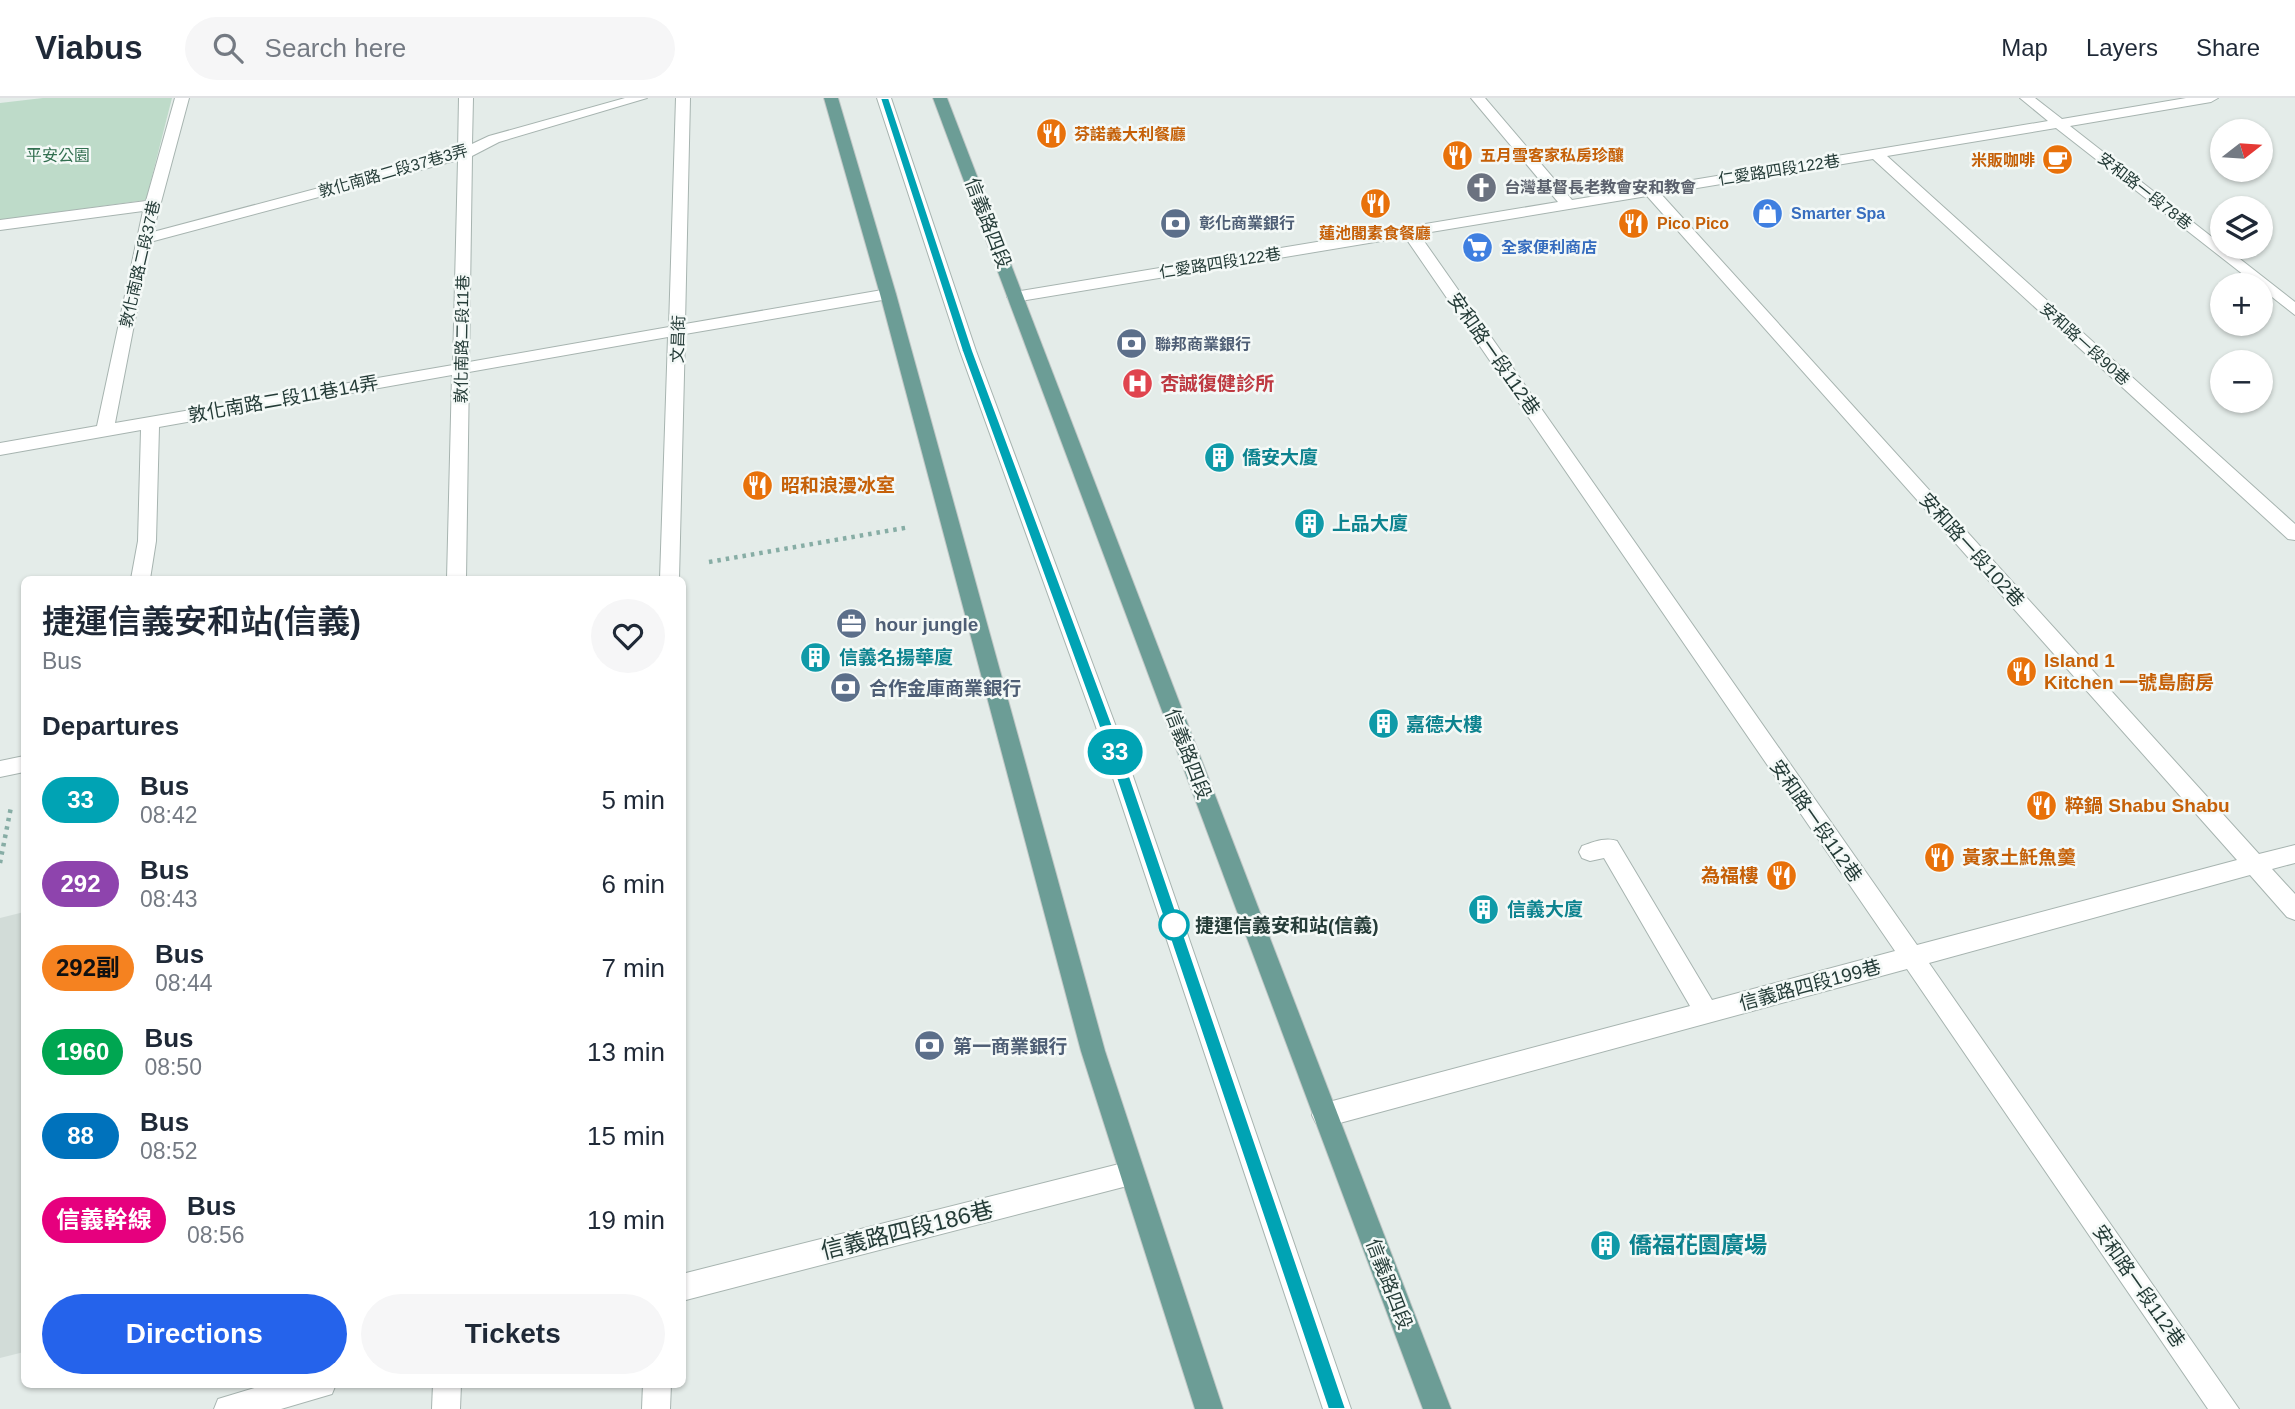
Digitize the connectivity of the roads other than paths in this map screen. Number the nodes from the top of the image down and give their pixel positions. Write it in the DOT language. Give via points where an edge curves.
graph roads {
  1 [pos="182,98"];
  2 [pos="466,98"];
  3 [pos="640,98"];
  4 [pos="683,98"];
  5 [pos="831,98"];
  6 [pos="884,98"];
  7 [pos="940,98"];
  8 [pos="1478,98"];
  9 [pos="2027,98"];
  10 [pos="2211,98"];
  11 [pos="2059,123"];
  12 [pos="464,154"];
  13 [pos="1876,154"];
  14 [pos="1650,191"];
  15 [pos="152,205"];
  16 [pos="1568,205"];
  17 [pos="0,225"];
  18 [pos="1409,231"];
  19 [pos="143,239"];
  20 [pos="888,294"];
  21 [pos="1016,296"];
  22 [pos="2295,310"];
  23 [pos="678,329"];
  24 [pos="462,366"];
  25 [pos="150,423"];
  26 [pos="105,431"];
  27 [pos="0,449"];
  28 [pos="2295,534"];
  29 [pos="670,574"];
  30 [pos="141,576"];
  31 [pos="457,576"];
  32 [pos="1590,852"];
  33 [pos="2295,854"];
  34 [pos="2255,864"];
  35 [pos="2295,910"];
  36 [pos="1911,957"];
  37 [pos="1707,1013"];
  38 [pos="1325,1115"];
  39 [pos="1131,1173"];
  40 [pos="686,1287"];
  41 [pos="307,1388"];
  42 [pos="447,1388"];
  43 [pos="657,1388"];
  44 [pos="228,1409"];
  45 [pos="446,1409"];
  46 [pos="656,1409"];
  47 [pos="1209,1409"];
  48 [pos="1337,1409"];
  49 [pos="1437,1409"];
  50 [pos="2225,1409"];
  1 -- 15 [label="street, 敦化南路二段37巷"];
  2 -- 12 [label="street, 敦化南路二段11巷"];
  3 -- 12 [label="street, 敦化南路二段37巷3弄" via="494,139"];
  4 -- 23 [label="street, 文昌街"];
  5 -- 20 [label="main road"];
  6 -- 48 [label="street" via="968,351 1105,724"];
  7 -- 21 [label="main road, 信義路四段"];
  8 -- 16 [label="street"];
  9 -- 11 [label="street, 安和路一段78巷"];
  10 -- 11 [label="street, 仁愛路四段122巷"];
  11 -- 13 [label="street, 仁愛路四段122巷"];
  11 -- 22 [label="street, 安和路一段78巷"];
  12 -- 19 [label="street, 敦化南路二段37巷3弄"];
  12 -- 24 [label="street, 敦化南路二段11巷"];
  13 -- 14 [label="street, 仁愛路四段122巷"];
  13 -- 28 [label="street, 安和路一段90巷"];
  14 -- 16 [label="street, 仁愛路四段122巷"];
  14 -- 34 [label="street, 安和路一段102巷"];
  15 -- 17 [label="street"];
  15 -- 19 [label="street, 敦化南路二段37巷"];
  16 -- 18 [label="street, 仁愛路四段122巷"];
  18 -- 21 [label="street, 仁愛路四段122巷"];
  18 -- 36 [label="street, 安和路一段112巷"];
  19 -- 26 [label="street, 敦化南路二段37巷"];
  20 -- 23 [label="street, 敦化南路二段11巷14弄"];
  20 -- 39 [label="main road" via="1093,1051"];
  21 -- 38 [label="main road, 信義路四段"];
  23 -- 24 [label="street, 敦化南路二段11巷14弄"];
  23 -- 29 [label="street, 文昌街"];
  24 -- 25 [label="street, 敦化南路二段11巷14弄"];
  24 -- 31 [label="street, 敦化南路二段11巷"];
  25 -- 26 [label="street, 敦化南路二段11巷14弄"];
  25 -- 30 [label="street" via="147,541"];
  26 -- 27 [label="street, 敦化南路二段11巷14弄"];
  32 -- 37 [label="street" via="1609,847"];
  33 -- 34 [label="street, 信義路四段199巷"];
  34 -- 35 [label="street, 安和路一段102巷"];
  34 -- 36 [label="street, 信義路四段199巷"];
  36 -- 37 [label="street, 信義路四段199巷"];
  36 -- 50 [label="street, 安和路一段112巷"];
  37 -- 38 [label="street, 信義路四段199巷"];
  38 -- 49 [label="main road, 信義路四段"];
  39 -- 40 [label="street, 信義路四段186巷"];
  39 -- 47 [label="main road"];
  41 -- 44 [label="street"];
  42 -- 45 [label="street"];
  43 -- 46 [label="street"];
}
